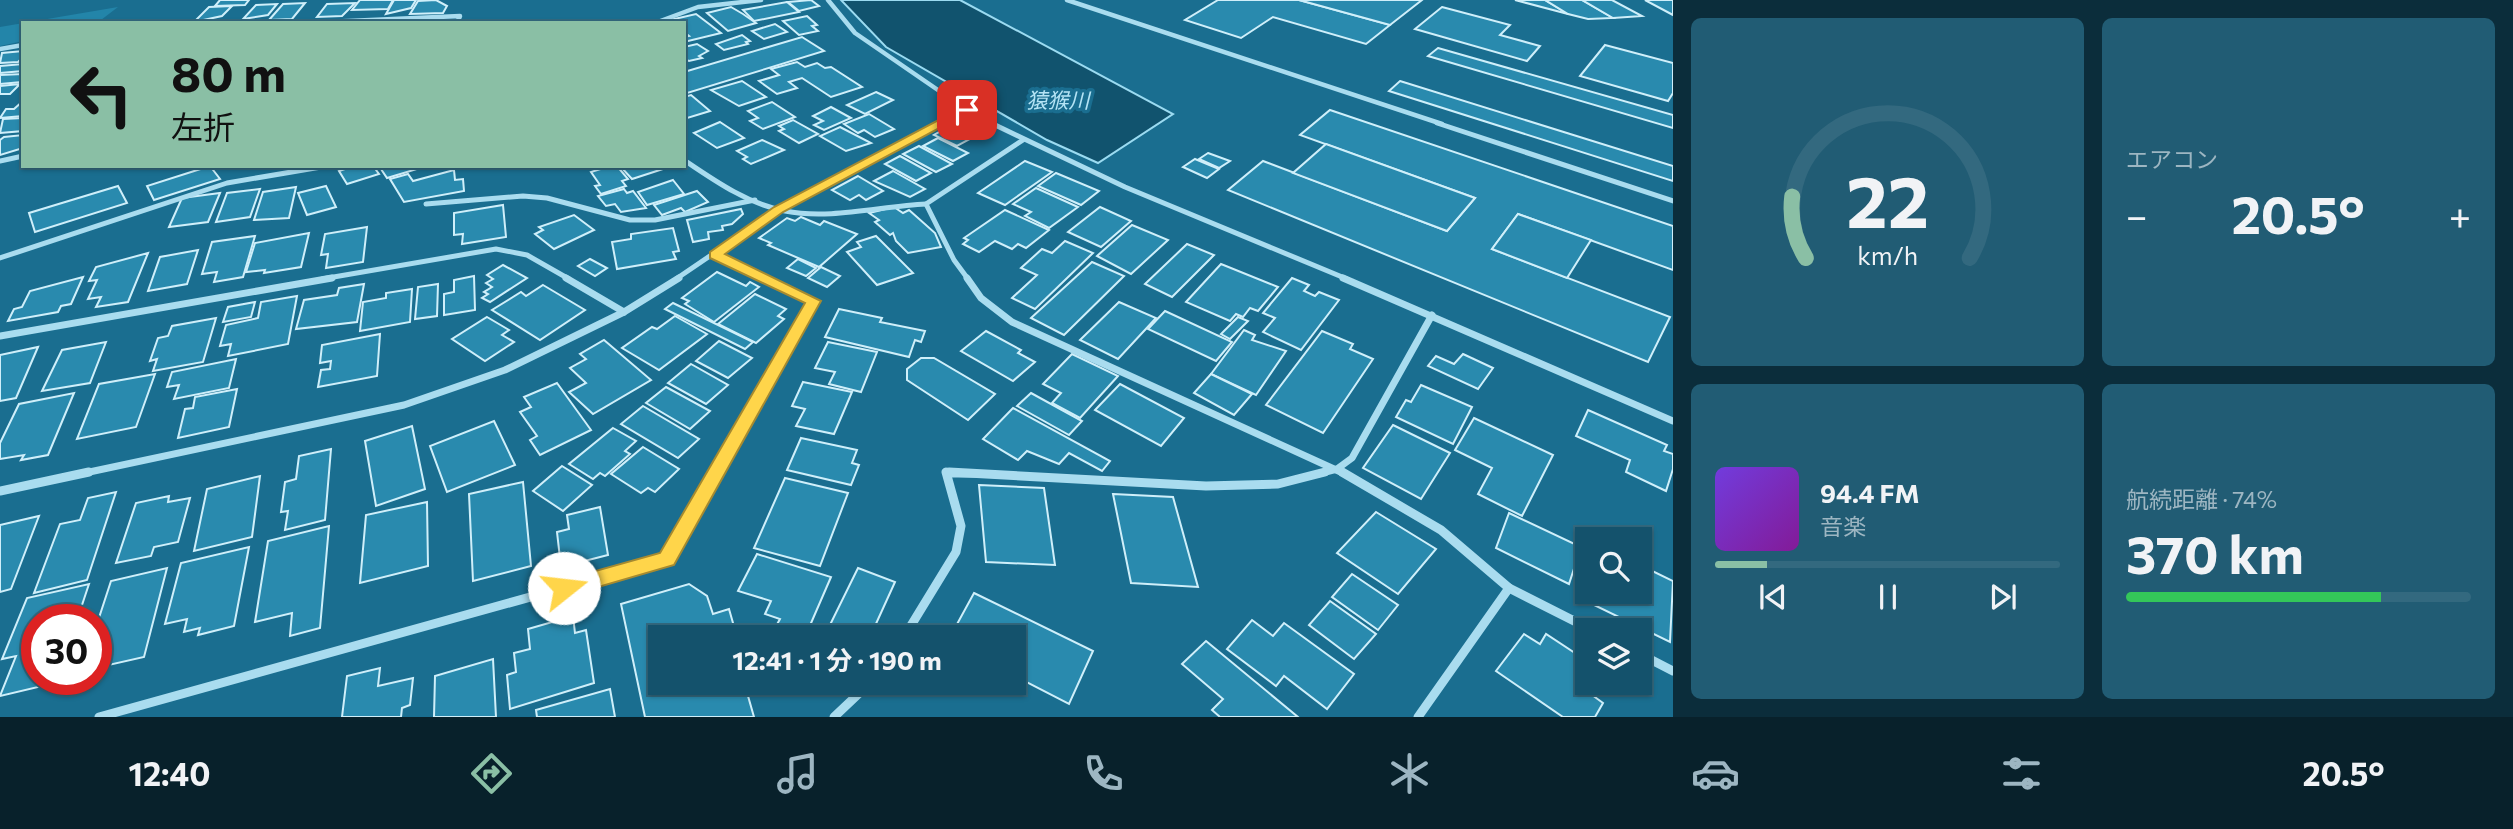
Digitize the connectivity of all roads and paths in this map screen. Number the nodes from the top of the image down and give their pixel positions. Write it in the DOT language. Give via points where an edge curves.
graph roads {
  1 [pos="761,0"];
  2 [pos="828,0"];
  3 [pos="1068,0"];
  4 [pos="348,21"];
  5 [pos="458,21"];
  6 [pos="660,21"];
  7 [pos="21,45"];
  8 [pos="0,49"];
  9 [pos="967,110"];
  10 [pos="1023,140"];
  11 [pos="21,156"];
  12 [pos="0,161"];
  13 [pos="686,161"];
  14 [pos="315,168"];
  15 [pos="755,200"];
  16 [pos="1673,201"];
  17 [pos="426,204"];
  18 [pos="926,204"];
  19 [pos="779,209"];
  20 [pos="715,255"];
  21 [pos="0,258"];
  22 [pos="624,312"];
  23 [pos="1432,315"];
  24 [pos="0,336"];
  25 [pos="1673,421"];
  26 [pos="1337,469"];
  27 [pos="0,491"];
  28 [pos="1509,588"];
  29 [pos="1575,621"];
  30 [pos="911,625"];
  31 [pos="1652,660"];
  32 [pos="1673,671"];
  33 [pos="858,695"];
  34 [pos="99,717"];
  35 [pos="835,717"];
  36 [pos="1418,717"];
  1 -- 6 [label="street" via="698,7"];
  2 -- 9 [label="street" via="855,33"];
  3 -- 16 [label="street"];
  4 -- 5 [label="street" via="460,16"];
  7 -- 8 [label="street"];
  9 -- 10 [label="street"];
  9 -- 19 [label="street"];
  10 -- 18 [label="street"];
  10 -- 23 [label="street"];
  11 -- 12 [label="street"];
  13 -- 15 [label="street" via="718,184"];
  14 -- 21 [label="street" via="227,183"];
  15 -- 17 [label="street" via="655,220 630,220 547,198"];
  15 -- 19 [label="street"];
  18 -- 19 [label="street" via="801,214"];
  18 -- 26 [label="street" via="954,260 981,298 1012,322"];
  19 -- 20 [label="street"];
  20 -- 22 [label="street"];
  20 -- 34 [label="street" via="813,301 667,559"];
  22 -- 24 [label="street" via="527,255 496,249"];
  22 -- 27 [label="street" via="505,370 404,405"];
  23 -- 25 [label="street"];
  23 -- 26 [label="street" via="1352,458"];
  26 -- 28 [label="street" via="1441,530"];
  26 -- 30 [label="street" via="1278,484 1206,486 946,472 961,526 956,552"];
  28 -- 29 [label="street"];
  28 -- 36 [label="street"];
  31 -- 32 [label="street"];
  33 -- 35 [label="street"];
}
